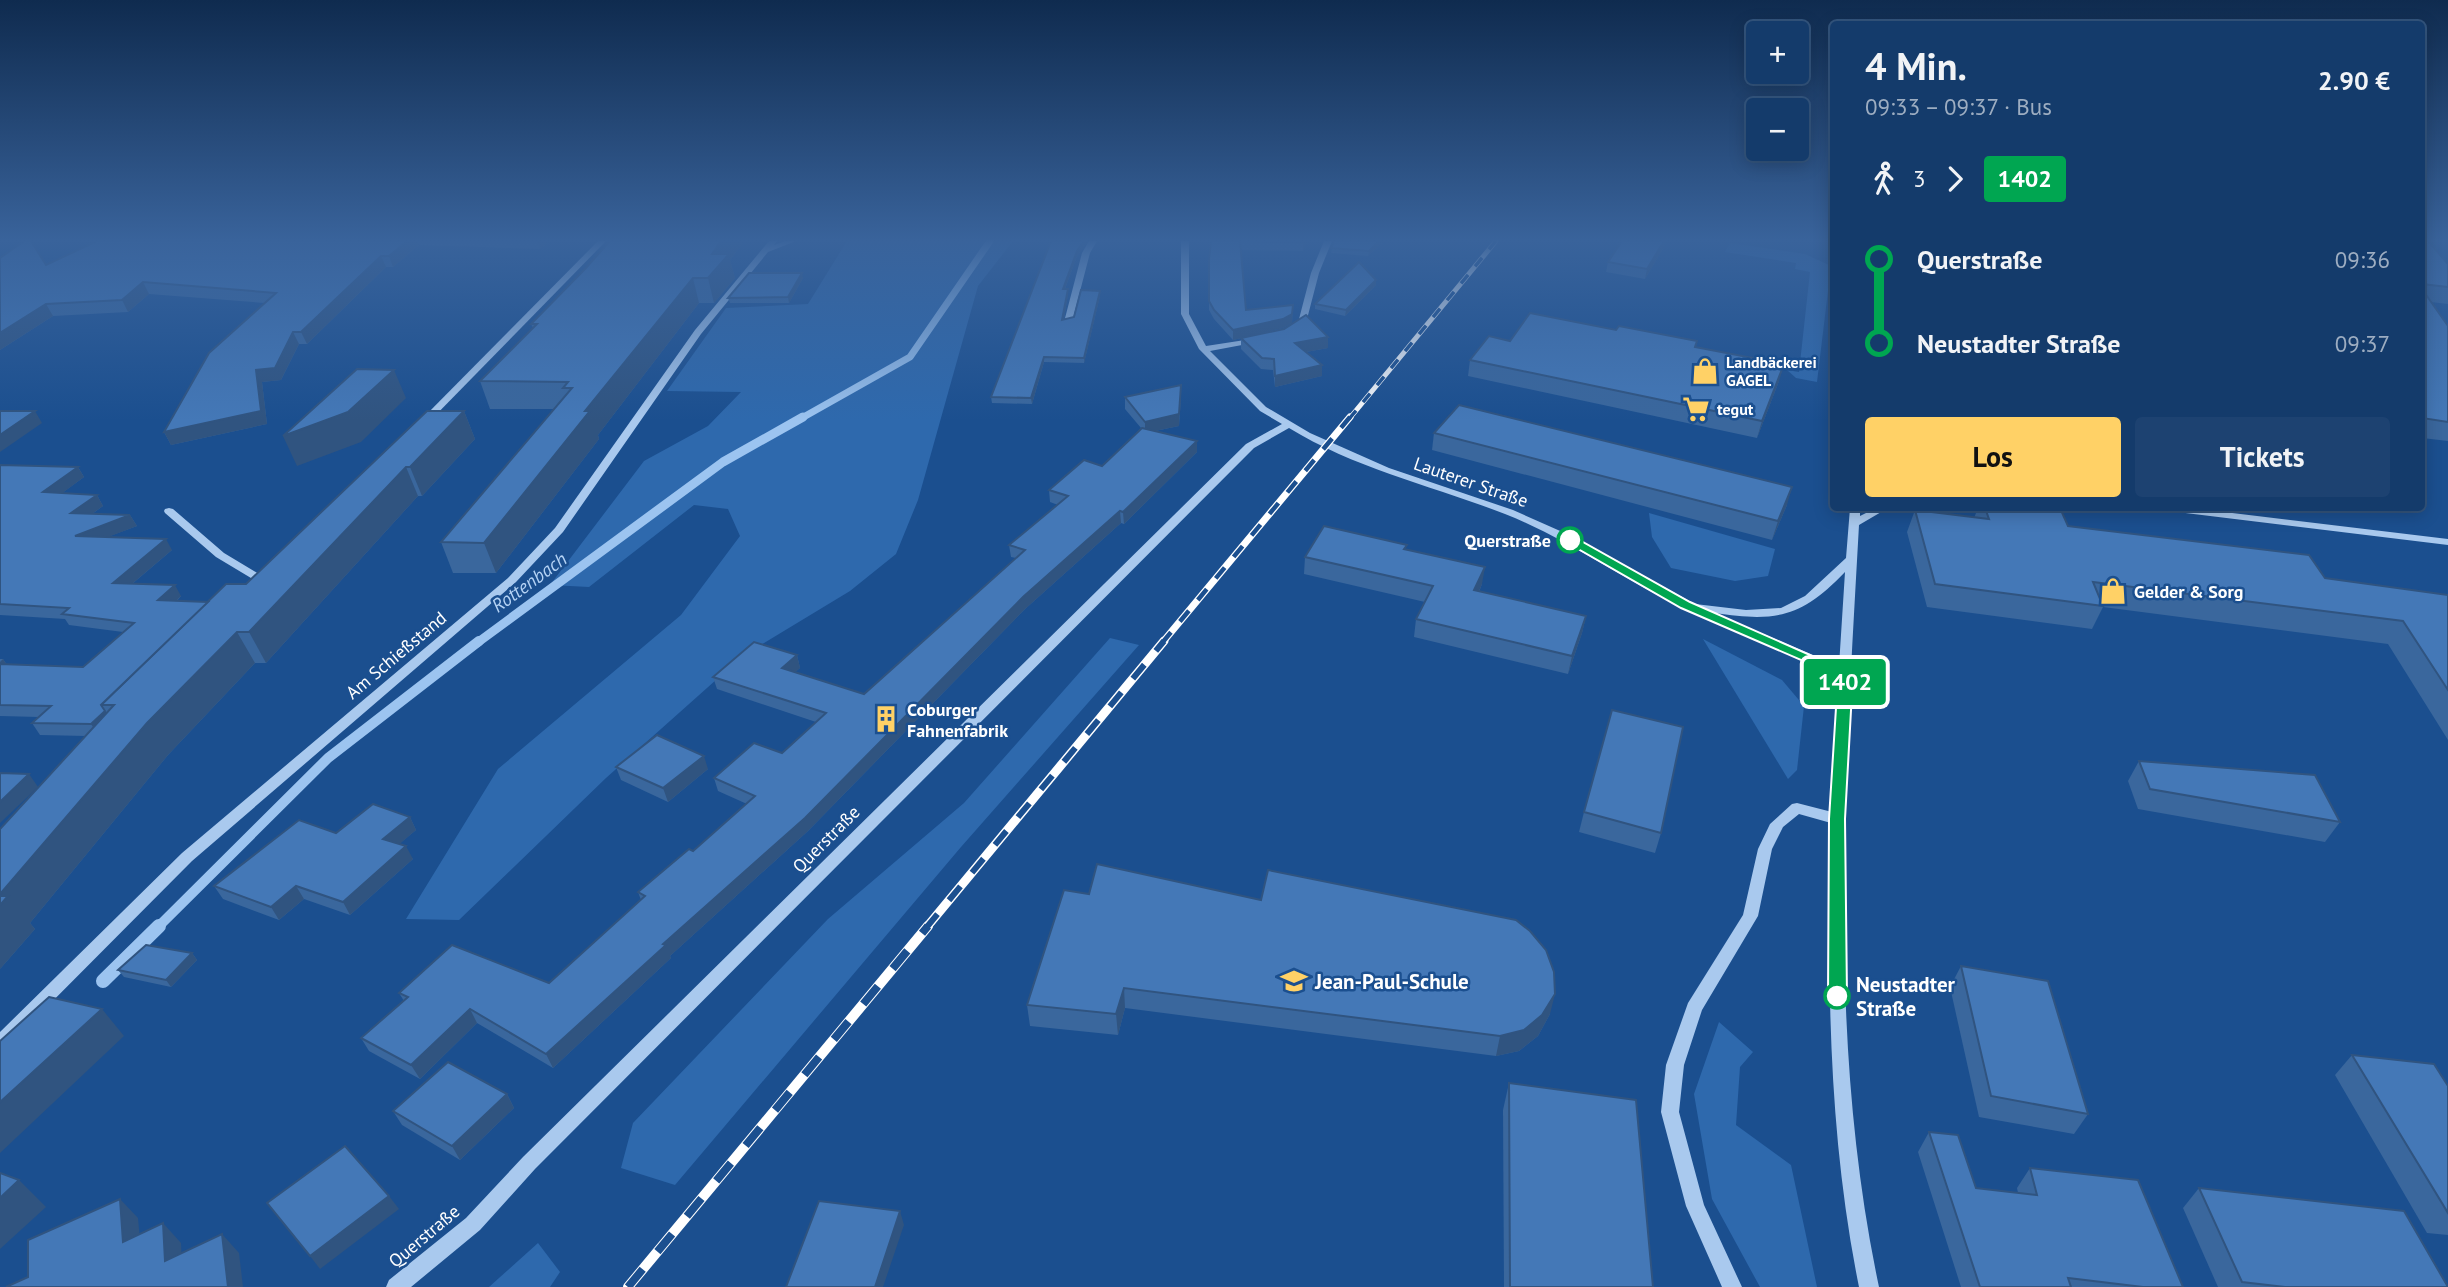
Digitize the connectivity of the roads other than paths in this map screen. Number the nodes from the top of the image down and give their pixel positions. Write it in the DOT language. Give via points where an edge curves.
graph roads {
  1 [pos="543,301"];
  2 [pos="723,301"];
  3 [pos="1073,301"];
  4 [pos="1183,301"];
  5 [pos="1308,301"];
  6 [pos="1068,321"];
  7 [pos="1286,333"];
  8 [pos="1261,339"];
  9 [pos="1203,349"];
  10 [pos="1289,425"];
  11 [pos="416,429"];
  12 [pos="169,511"];
  13 [pos="1854,511"];
  14 [pos="1877,511"];
  15 [pos="2194,511"];
  16 [pos="1854,523"];
  17 [pos="2448,542"];
  18 [pos="1852,559"];
  19 [pos="264,583"];
  20 [pos="1686,605"];
  21 [pos="1846,674"];
  22 [pos="1837,819"];
  23 [pos="0,1043"];
  24 [pos="396,1287"];
  25 [pos="1732,1287"];
  26 [pos="1869,1287"];
  1 -- 11 [label="street"];
  2 -- 23 [label="street, Am Schießstand" via="559,530 512,580 197,849"];
  3 -- 6 [label="street"];
  4 -- 9 [label="street, Lauterer Straße"];
  5 -- 7 [label="street" via="1297,328"];
  8 -- 9 [label="street"];
  9 -- 10 [label="street, Lauterer Straße" via="1263,409"];
  10 -- 20 [label="street, Lauterer Straße" via="1385,470 1509,512 1563,536"];
  10 -- 24 [label="street, Querstraße" via="1250,446 472,1224"];
  12 -- 19 [label="street" via="220,555"];
  13 -- 16 [label="street"];
  14 -- 16 [label="street"];
  15 -- 17 [label="street"];
  16 -- 18 [label="street"];
  18 -- 20 [label="street" via="1793,608 1749,611"];
  18 -- 21 [label="street"];
  20 -- 21 [label="street, Lauterer Straße"];
  21 -- 22 [label="street"];
  22 -- 25 [label="street" via="1797,808 1777,824 1765,849 1750,916 1694,1008 1675,1065 1670,1112 1695,1206"];
  22 -- 26 [label="street" via="1842,1110 1853,1218"];
}
